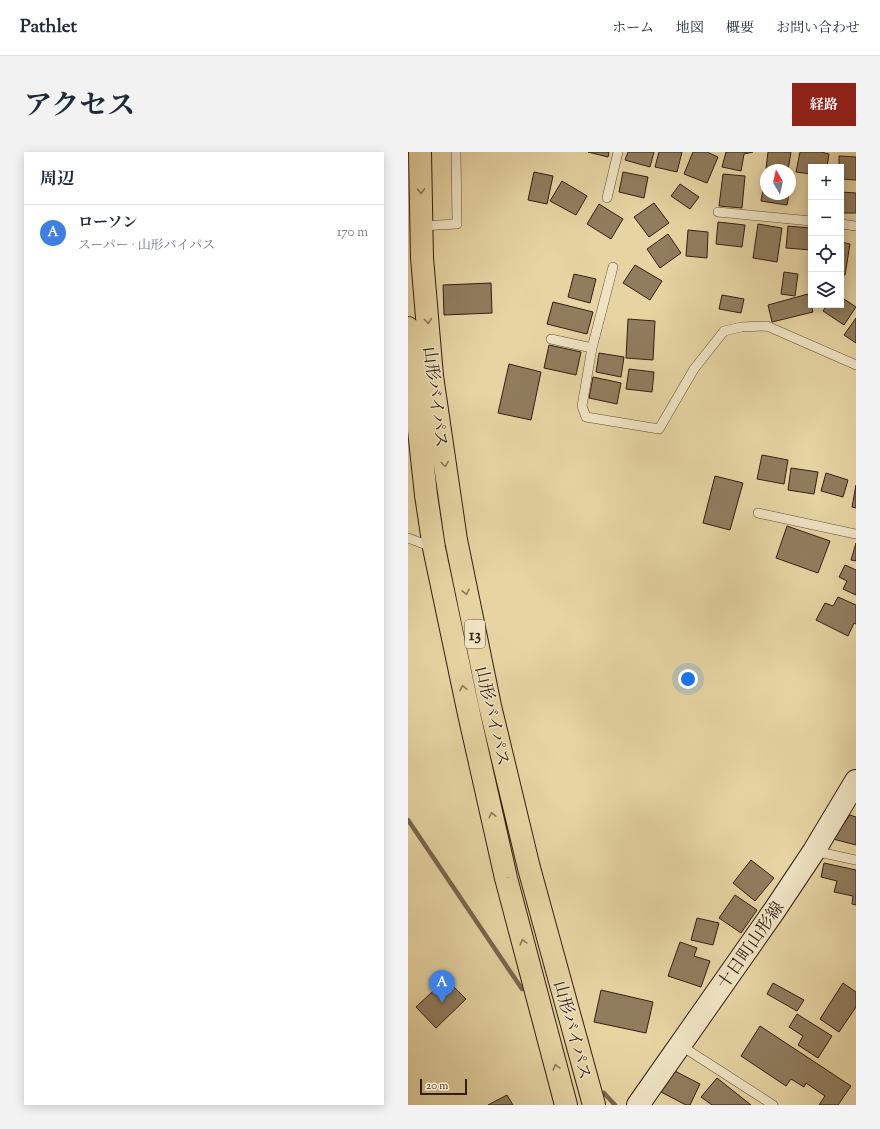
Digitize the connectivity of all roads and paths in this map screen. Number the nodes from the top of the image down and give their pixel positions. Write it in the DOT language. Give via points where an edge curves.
graph roads {
  1 [pos="420,152"];
  2 [pos="456,152"];
  3 [pos="618,152"];
  4 [pos="607,198"];
  5 [pos="718,212"];
  6 [pos="808,221"];
  7 [pos="844,224"];
  8 [pos="422,226"];
  9 [pos="856,226"];
  10 [pos="613,267"];
  11 [pos="408,328"];
  12 [pos="551,339"];
  13 [pos="592,348"];
  14 [pos="856,365"];
  15 [pos="408,400"];
  16 [pos="426,495"];
  17 [pos="758,513"];
  18 [pos="856,534"];
  19 [pos="408,538"];
  20 [pos="434,548"];
  21 [pos="856,781"];
  22 [pos="814,851"];
  23 [pos="856,860"];
  24 [pos="680,1045"];
  25 [pos="566,1105"];
  26 [pos="594,1105"];
  27 [pos="638,1105"];
  28 [pos="773,1105"];
  1 -- 8 [label="highway, 山形バイパス / 13, one-way"];
  2 -- 8 [label="lane" via="457,224"];
  3 -- 4 [label="lane"];
  5 -- 6 [label="lane"];
  7 -- 9 [label="lane"];
  8 -- 26 [label="highway, 山形バイパス / 13, one-way" via="422,258 432,376 456,540 490,706 527,860"];
  10 -- 13 [label="lane"];
  11 -- 16 [label="highway, 山形バイパス / 13"];
  12 -- 13 [label="lane"];
  13 -- 14 [label="lane" via="582,406 586,417 659,429 694,369 724,331 741,327 767,326"];
  15 -- 16 [label="highway"];
  16 -- 20 [label="highway, 山形バイパス / 13"];
  17 -- 18 [label="lane"];
  19 -- 20 [label="lane"];
  25 -- 20 [label="highway, 山形バイパス / 13, one-way" via="506,878"];
  21 -- 22 [label="main road, 十日町山形線"];
  22 -- 23 [label="lane"];
  22 -- 24 [label="main road, 十日町山形線"];
  24 -- 27 [label="main road, 十日町山形線"];
  24 -- 28 [label="lane"];
}
